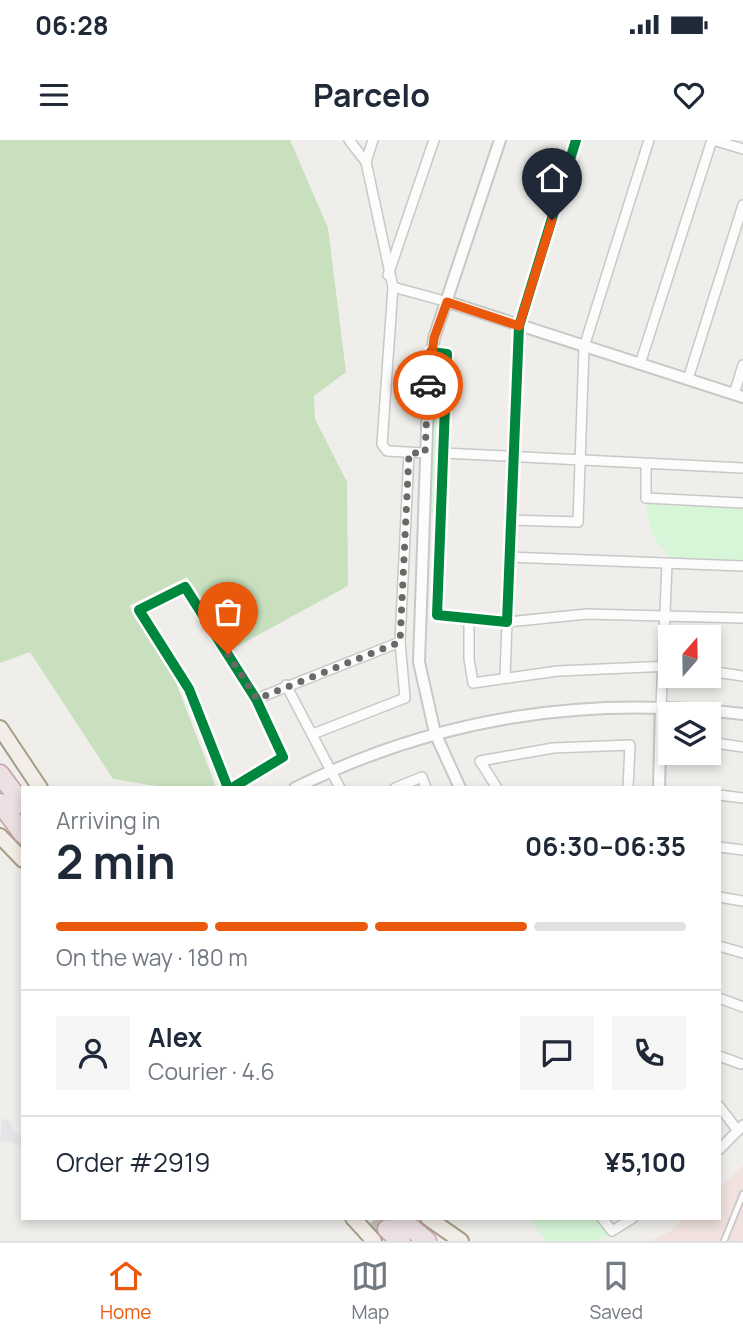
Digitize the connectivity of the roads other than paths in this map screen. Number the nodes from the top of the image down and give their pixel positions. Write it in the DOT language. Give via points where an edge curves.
graph roads {
  1 [pos="349,140"];
  2 [pos="373,140"];
  3 [pos="434,140"];
  4 [pos="500,140"];
  5 [pos="576,140"];
  6 [pos="649,140"];
  7 [pos="713,140"];
  8 [pos="743,149"];
  9 [pos="366,162"];
  10 [pos="743,205"];
  11 [pos="388,275"];
  12 [pos="393,287"];
  13 [pos="447,302"];
  14 [pos="519,326"];
  15 [pos="584,347"];
  16 [pos="431,352"];
  17 [pos="640,364"];
  18 [pos="743,365"];
  19 [pos="688,379"];
  20 [pos="739,395"];
  21 [pos="409,453"];
  22 [pos="425,453"];
  23 [pos="443,453"];
  24 [pos="513,456"];
  25 [pos="581,461"];
  26 [pos="646,464"];
  27 [pos="743,468"];
  28 [pos="743,503"];
  29 [pos="423,515"];
  30 [pos="440,517"];
  31 [pos="510,520"];
  32 [pos="508,557"];
  33 [pos="667,564"];
  34 [pos="743,566"];
  35 [pos="665,614"];
  36 [pos="470,618"];
  37 [pos="743,618"];
  38 [pos="507,622"];
  39 [pos="665,625"];
  40 [pos="400,642"];
  41 [pos="658,665"];
  42 [pos="721,673"];
  43 [pos="743,676"];
  44 [pos="505,677"];
  45 [pos="286,685"];
  46 [pos="257,699"];
  47 [pos="658,707"];
  48 [pos="721,712"];
  49 [pos="743,714"];
  50 [pos="0,728"];
  51 [pos="435,733"];
  52 [pos="313,734"];
  53 [pos="721,744"];
  54 [pos="743,747"];
  55 [pos="662,765"];
  56 [pos="332,770"];
  57 [pos="0,774"];
  58 [pos="39,786"];
  59 [pos="229,786"];
  60 [pos="233,786"];
  61 [pos="299,786"];
  62 [pos="339,786"];
  63 [pos="399,786"];
  64 [pos="425,786"];
  65 [pos="459,786"];
  66 [pos="496,786"];
  67 [pos="628,786"];
  68 [pos="659,786"];
  69 [pos="721,795"];
  70 [pos="743,798"];
  71 [pos="21,802"];
  72 [pos="0,803"];
  73 [pos="21,831"];
  74 [pos="0,836"];
  75 [pos="721,847"];
  76 [pos="743,850"];
  77 [pos="21,858"];
  78 [pos="721,897"];
  79 [pos="743,901"];
  80 [pos="721,947"];
  81 [pos="743,953"];
  82 [pos="721,999"];
  83 [pos="743,1007"];
  84 [pos="721,1057"];
  85 [pos="742,1064"];
  86 [pos="721,1108"];
  87 [pos="741,1128"];
  88 [pos="721,1148"];
  89 [pos="743,1194"];
  90 [pos="359,1220"];
  91 [pos="431,1220"];
  92 [pos="604,1220"];
  93 [pos="630,1220"];
  94 [pos="387,1229"];
  95 [pos="401,1241"];
  96 [pos="427,1241"];
  97 [pos="461,1241"];
  98 [pos="724,1241"];
  1 -- 9 [label="street"];
  2 -- 9 [label="street"];
  3 -- 11 [label="street"];
  4 -- 13 [label="street"];
  5 -- 14 [label="street"];
  6 -- 15 [label="street"];
  7 -- 8 [label="street"];
  7 -- 17 [label="street"];
  9 -- 11 [label="street"];
  10 -- 19 [label="street"];
  11 -- 12 [label="street"];
  12 -- 13 [label="street"];
  12 -- 21 [label="street" via="382,444 387,451"];
  13 -- 14 [label="street"];
  13 -- 16 [label="street"];
  14 -- 15 [label="street"];
  14 -- 24 [label="street"];
  15 -- 17 [label="street"];
  15 -- 25 [label="street"];
  16 -- 22 [label="street"];
  16 -- 23 [label="street" via="447,354"];
  17 -- 19 [label="street"];
  18 -- 20 [label="street"];
  19 -- 20 [label="street"];
  21 -- 22 [label="street"];
  21 -- 40 [label="street"];
  22 -- 29 [label="street"];
  23 -- 24 [label="street"];
  23 -- 30 [label="street"];
  24 -- 25 [label="street"];
  24 -- 31 [label="street"];
  25 -- 26 [label="street"];
  25 -- 31 [label="street" via="578,522"];
  26 -- 27 [label="street"];
  26 -- 28 [label="street" via="646,498"];
  29 -- 30 [label="street"];
  29 -- 51 [label="street" via="419,662"];
  30 -- 36 [label="street" via="437,615"];
  31 -- 32 [label="street"];
  32 -- 33 [label="street"];
  32 -- 38 [label="street"];
  33 -- 34 [label="street"];
  33 -- 35 [label="street"];
  35 -- 37 [label="street"];
  35 -- 38 [label="street" via="587,614"];
  35 -- 39 [label="street"];
  36 -- 38 [label="street"];
  36 -- 44 [label="street" via="473,682"];
  38 -- 44 [label="street"];
  40 -- 45 [label="street"];
  40 -- 52 [label="street" via="405,698"];
  41 -- 44 [label="street"];
  42 -- 43 [label="street"];
  45 -- 46 [label="street"];
  45 -- 52 [label="street"];
  46 -- 59 [label="street" via="185,587 139,610 189,689"];
  46 -- 60 [label="street" via="283,757"];
  47 -- 51 [label="street" via="606,706 526,714"];
  48 -- 49 [label="street"];
  50 -- 58 [label="main road"];
  51 -- 56 [label="street"];
  51 -- 65 [label="street"];
  52 -- 56 [label="street"];
  53 -- 54 [label="street"];
  55 -- 68 [label="street"];
  56 -- 61 [label="street"];
  56 -- 62 [label="street"];
  57 -- 71 [label="highway"];
  63 -- 64 [label="street" via="422,777"];
  66 -- 67 [label="street" via="480,761 553,748 630,745"];
  69 -- 70 [label="street"];
  72 -- 73 [label="highway"];
  74 -- 77 [label="main road"];
  75 -- 76 [label="street"];
  78 -- 79 [label="street"];
  80 -- 81 [label="street"];
  82 -- 83 [label="street"];
  84 -- 85 [label="street"];
  86 -- 87 [label="street"];
  87 -- 88 [label="street"];
  89 -- 98 [label="lane"];
  90 -- 94 [label="main road"];
  91 -- 97 [label="main road"];
  92 -- 93 [label="street" via="612,1231"];
  94 -- 95 [label="highway"];
  94 -- 96 [label="highway"];
}
